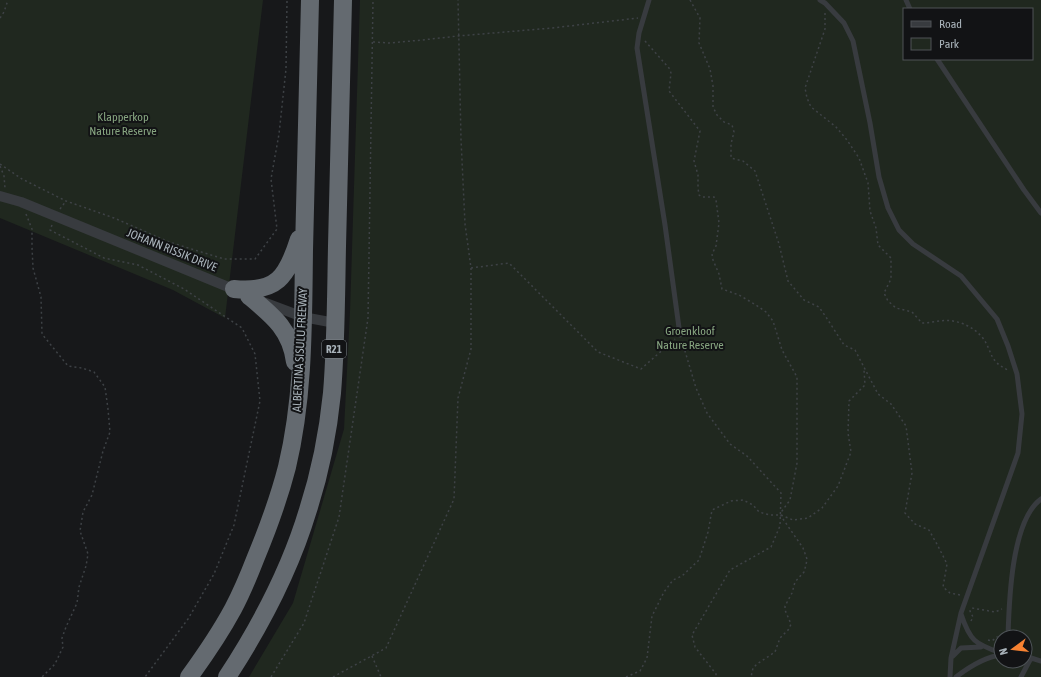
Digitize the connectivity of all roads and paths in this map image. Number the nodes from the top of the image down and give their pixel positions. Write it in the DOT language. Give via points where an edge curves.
graph roads {
  1 [pos="8,0"];
  2 [pos="287,0"];
  3 [pos="310,0"];
  4 [pos="343,0"];
  5 [pos="373,0"];
  6 [pos="458,0"];
  7 [pos="648,0"];
  8 [pos="690,0"];
  9 [pos="820,0"];
  10 [pos="644,17"];
  11 [pos="0,18"];
  12 [pos="639,34"];
  13 [pos="458,36"];
  14 [pos="373,42"];
  15 [pos="938,60"];
  16 [pos="0,165"];
  17 [pos="0,196"];
  18 [pos="21,202"];
  19 [pos="1041,213"];
  20 [pos="54,216"];
  21 [pos="305,224"];
  22 [pos="471,268"];
  23 [pos="241,293"];
  24 [pos="303,317"];
  25 [pos="335,323"];
  26 [pos="680,335"];
  27 [pos="864,368"];
  28 [pos="296,423"];
  29 [pos="1041,499"];
  30 [pos="781,515"];
  31 [pos="966,596"];
  32 [pos="1007,610"];
  33 [pos="961,613"];
  34 [pos="970,625"];
  35 [pos="1008,629"];
  36 [pos="984,640"];
  37 [pos="993,640"];
  38 [pos="981,646"];
  39 [pos="993,651"];
  40 [pos="372,656"];
  41 [pos="993,656"];
  42 [pos="951,658"];
  43 [pos="42,677"];
  44 [pos="145,677"];
  45 [pos="189,677"];
  46 [pos="227,677"];
  47 [pos="271,677"];
  48 [pos="333,677"];
  49 [pos="380,677"];
  50 [pos="626,677"];
  51 [pos="716,677"];
  52 [pos="750,677"];
  53 [pos="950,677"];
  54 [pos="956,677"];
  1 -- 11 [label="path"];
  2 -- 16 [label="path" via="286,69 271,179 277,229 255,259 224,259 169,242 66,201"];
  3 -- 21 [label="highway, ALBERTINA SISULU FREEWAY"];
  4 -- 25 [label="highway, R21"];
  5 -- 14 [label="path"];
  6 -- 13 [label="path"];
  7 -- 10 [label="lane"];
  8 -- 27 [label="path" via="700,18 699,43 710,69 713,107 724,122 732,125 734,132 731,158 743,161 755,171 779,244 788,281 804,300 819,307 844,345 855,350"];
  9 -- 31 [label="lane" via="844,23 853,41 879,177 888,208 899,230 913,244 961,276 997,319 1017,374 1022,414 1018,453"];
  10 -- 12 [label="lane"];
  10 -- 13 [label="path"];
  12 -- 26 [label="lane" via="637,48"];
  12 -- 30 [label="path" via="668,68 671,73 669,91 700,131 694,161 699,195 714,197 716,200 719,223 712,260 719,274 722,290 756,304 766,312 773,321 782,350 797,377 797,463 790,500"];
  13 -- 14 [label="path" via="390,43"];
  13 -- 22 [label="path" via="466,224"];
  14 -- 47 [label="path" via="368,318 339,517 304,623"];
  15 -- 19 [label="lane"];
  16 -- 18 [label="path" via="5,189"];
  17 -- 18 [label="street, JOHANN RISSIK DRIVE"];
  18 -- 20 [label="street, JOHANN RISSIK DRIVE"];
  18 -- 43 [label="path" via="32,229 33,268 41,296 42,334 68,366 94,372 105,387 110,432 92,495 83,512 80,531 88,554 76,603 62,638 63,647 55,664"];
  20 -- 23 [label="street, JOHANN RISSIK DRIVE"];
  20 -- 44 [label="path" via="50,230 104,258 138,265 184,289 242,328 255,354 260,401 234,525 214,574 188,618"];
  21 -- 23 [label="highway" via="291,262 276,282"];
  21 -- 24 [label="highway, ALBERTINA SISULU FREEWAY"];
  22 -- 26 [label="path" via="509,263 598,352 641,369"];
  22 -- 40 [label="path" via="471,349 458,398 454,499 386,648"];
  23 -- 24 [label="street, JOHANN RISSIK DRIVE"];
  23 -- 28 [label="highway" via="269,313 288,337 292,347 296,378"];
  24 -- 25 [label="street, JOHANN RISSIK DRIVE"];
  24 -- 28 [label="highway, ALBERTINA SISULU FREEWAY" via="301,378"];
  25 -- 46 [label="highway, R21" via="328,422 320,467 308,510 275,596"];
  26 -- 30 [label="path" via="696,388 707,413 730,444 747,456 781,493"];
  27 -- 30 [label="path" via="865,385 849,402 848,433 852,452 838,486 822,508 808,518 793,520"];
  27 -- 31 [label="path" via="878,394 891,404 906,426 912,473 905,514 915,524 929,530 938,546 947,564 943,587 950,593"];
  28 -- 45 [label="highway, ALBERTINA SISULU FREEWAY" via="278,498 251,571 233,608"];
  29 -- 35 [label="lane" via="1032,508 1019,540 1011,576"];
  30 -- 50 [label="path" via="759,512 753,504 743,500 731,501 712,510 699,560 682,576 673,580 664,592 652,616 647,658 640,671"];
  30 -- 51 [label="path" via="780,526 771,547 730,570 692,635 695,647"];
  30 -- 52 [label="path" via="803,548 807,559 806,565 804,572 795,582 785,606 789,629 780,638 775,652 757,664"];
  31 -- 33 [label="lane"];
  32 -- 34 [label="path" via="995,612 972,608 970,611 973,617"];
  33 -- 38 [label="lane" via="969,635"];
  33 -- 42 [label="lane"];
  36 -- 37 [label="path"];
  38 -- 39 [label="lane"];
  38 -- 42 [label="lane" via="961,648"];
  40 -- 48 [label="path"];
  40 -- 49 [label="path"];
  41 -- 54 [label="lane"];
  42 -- 53 [label="lane"];
}
